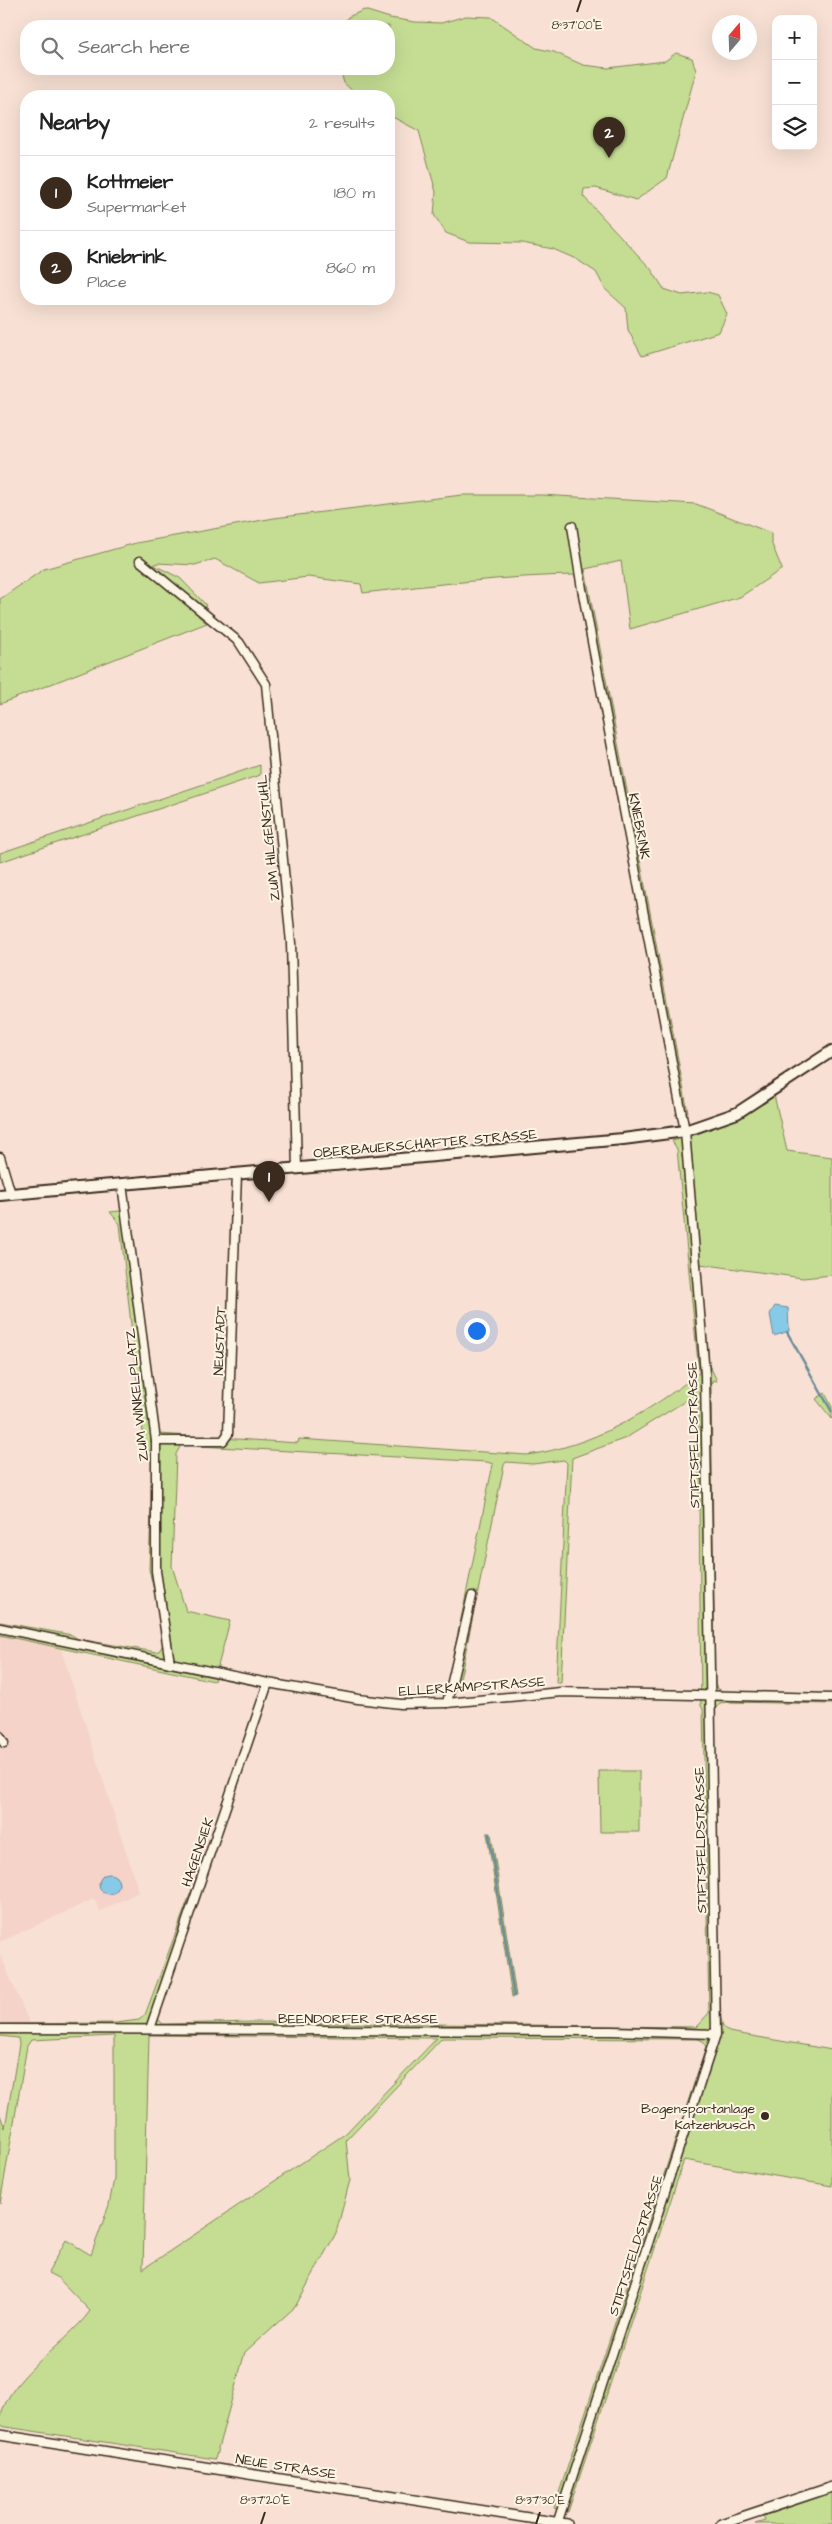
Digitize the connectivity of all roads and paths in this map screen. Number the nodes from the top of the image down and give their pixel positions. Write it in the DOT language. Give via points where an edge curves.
graph roads {
  1 [pos="572,526"];
  2 [pos="140,561"];
  3 [pos="832,1051"];
  4 [pos="685,1131"];
  5 [pos="0,1157"];
  6 [pos="297,1168"];
  7 [pos="237,1173"];
  8 [pos="122,1184"];
  9 [pos="11,1194"];
  10 [pos="0,1195"];
  11 [pos="156,1440"];
  12 [pos="472,1596"];
  13 [pos="0,1628"];
  14 [pos="170,1663"];
  15 [pos="268,1683"];
  16 [pos="709,1695"];
  17 [pos="832,1698"];
  18 [pos="447,1703"];
  19 [pos="0,2029"];
  20 [pos="150,2029"];
  21 [pos="716,2034"];
  22 [pos="0,2435"];
  23 [pos="832,2487"];
  24 [pos="561,2524"];
  25 [pos="721,2524"];
  1 -- 4 [label="street, KNIEBRINK"];
  2 -- 6 [label="street, ZUM HILGENSTUHL" via="239,642 266,684 291,943"];
  3 -- 4 [label="main road, OBERBAUERSCHAFTER STRASSE" via="737,1113"];
  4 -- 6 [label="main road, OBERBAUERSCHAFTER STRASSE"];
  4 -- 16 [label="street, STIFTSFELDSTRASSE" via="705,1374"];
  5 -- 9 [label="street"];
  6 -- 7 [label="main road, OBERBAUERSCHAFTER STRASSE"];
  7 -- 8 [label="main road, OBERBAUERSCHAFTER STRASSE"];
  7 -- 11 [label="street, NEUSTADT" via="228,1434 223,1441"];
  8 -- 9 [label="main road, OBERBAUERSCHAFTER STRASSE"];
  8 -- 11 [label="street, ZUM WINKELPLATZ"];
  9 -- 10 [label="main road, OBERBAUERSCHAFTER STRASSE"];
  11 -- 14 [label="street, ZUM WINKELPLATZ" via="156,1571"];
  12 -- 18 [label="street"];
  13 -- 14 [label="street, ELLERKAMPSTRASSE"];
  14 -- 15 [label="street, ELLERKAMPSTRASSE"];
  15 -- 18 [label="street, ELLERKAMPSTRASSE" via="358,1700 401,1704"];
  15 -- 20 [label="street, HAGENSIEK"];
  16 -- 17 [label="street, ELLERKAMPSTRASSE"];
  16 -- 18 [label="street, ELLERKAMPSTRASSE" via="561,1692"];
  16 -- 21 [label="street, STIFTSFELDSTRASSE"];
  19 -- 20 [label="street, BEENDORFER STRASSE"];
  20 -- 21 [label="street, BEENDORFER STRASSE"];
  21 -- 24 [label="street, STIFTSFELDSTRASSE"];
  22 -- 24 [label="street, NEUE STRASSE"];
  23 -- 25 [label="street"];
}
